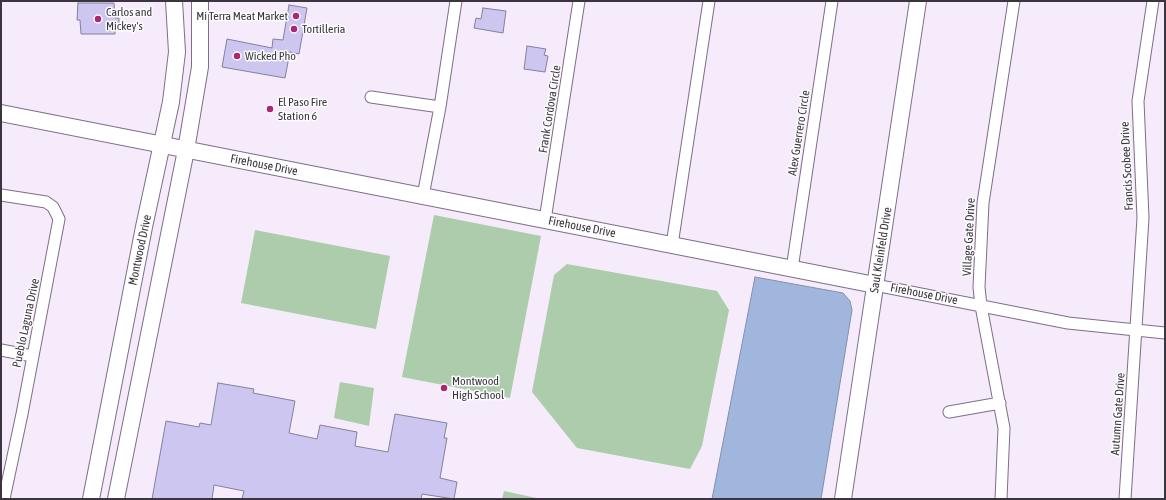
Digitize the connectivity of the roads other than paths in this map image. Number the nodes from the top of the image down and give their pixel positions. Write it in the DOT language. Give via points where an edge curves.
graph roads {
  1 [pos="174,1"];
  2 [pos="200,1"];
  3 [pos="456,1"];
  4 [pos="579,1"];
  5 [pos="710,1"];
  6 [pos="832,1"];
  7 [pos="918,1"];
  8 [pos="1014,1"];
  9 [pos="1153,1"];
  10 [pos="371,97"];
  11 [pos="440,107"];
  12 [pos="1,113"];
  13 [pos="162,145"];
  14 [pos="186,150"];
  15 [pos="1,195"];
  16 [pos="423,196"];
  17 [pos="545,220"];
  18 [pos="672,245"];
  19 [pos="792,269"];
  20 [pos="875,285"];
  21 [pos="981,306"];
  22 [pos="1136,331"];
  23 [pos="1165,333"];
  24 [pos="120,346"];
  25 [pos="1,350"];
  26 [pos="145,354"];
  27 [pos="32,356"];
  28 [pos="1000,403"];
  29 [pos="949,412"];
  30 [pos="4,499"];
  31 [pos="92,499"];
  32 [pos="116,499"];
  33 [pos="843,499"];
  34 [pos="1001,499"];
  35 [pos="1125,499"];
  1 -- 13 [label="main road, Montwood Drive" via="177,52 171,102"];
  2 -- 14 [label="main road, Montwood Drive" via="200,67"];
  3 -- 11 [label="street"];
  4 -- 17 [label="street, Frank Cordova Circle"];
  5 -- 18 [label="street"];
  6 -- 19 [label="street, Alex Guerrero Circle"];
  7 -- 20 [label="main road, Saul Kleinfeld Drive"];
  8 -- 21 [label="street, Village Gate Drive" via="983,203 979,286"];
  9 -- 22 [label="street, Francis Scobee Drive" via="1138,101 1143,218"];
  10 -- 11 [label="street"];
  11 -- 16 [label="street"];
  12 -- 13 [label="main road, Firehouse Drive"];
  13 -- 14 [label="main road, Firehouse Drive"];
  13 -- 24 [label="main road, Montwood Drive"];
  14 -- 16 [label="main road, Firehouse Drive"];
  14 -- 26 [label="main road, Montwood Drive"];
  15 -- 27 [label="street, Pueblo Laguna Drive" via="46,202 57,212 59,219"];
  16 -- 17 [label="main road, Firehouse Drive"];
  17 -- 18 [label="main road, Firehouse Drive"];
  18 -- 19 [label="main road, Firehouse Drive"];
  19 -- 20 [label="main road, Firehouse Drive"];
  20 -- 21 [label="street, Firehouse Drive"];
  20 -- 33 [label="main road, Saul Kleinfeld Drive"];
  21 -- 22 [label="street, Firehouse Drive" via="1068,323"];
  21 -- 28 [label="street, Village Gate Drive"];
  22 -- 23 [label="street, Firehouse Drive"];
  22 -- 35 [label="street, Autumn Gate Drive"];
  24 -- 26 [label="main road"];
  24 -- 31 [label="main road, Montwood Drive"];
  25 -- 27 [label="street"];
  26 -- 32 [label="main road, Montwood Drive"];
  27 -- 30 [label="street, Pueblo Laguna Drive"];
  28 -- 29 [label="street"];
  28 -- 34 [label="street, Village Gate Drive" via="1004,428"];
}
